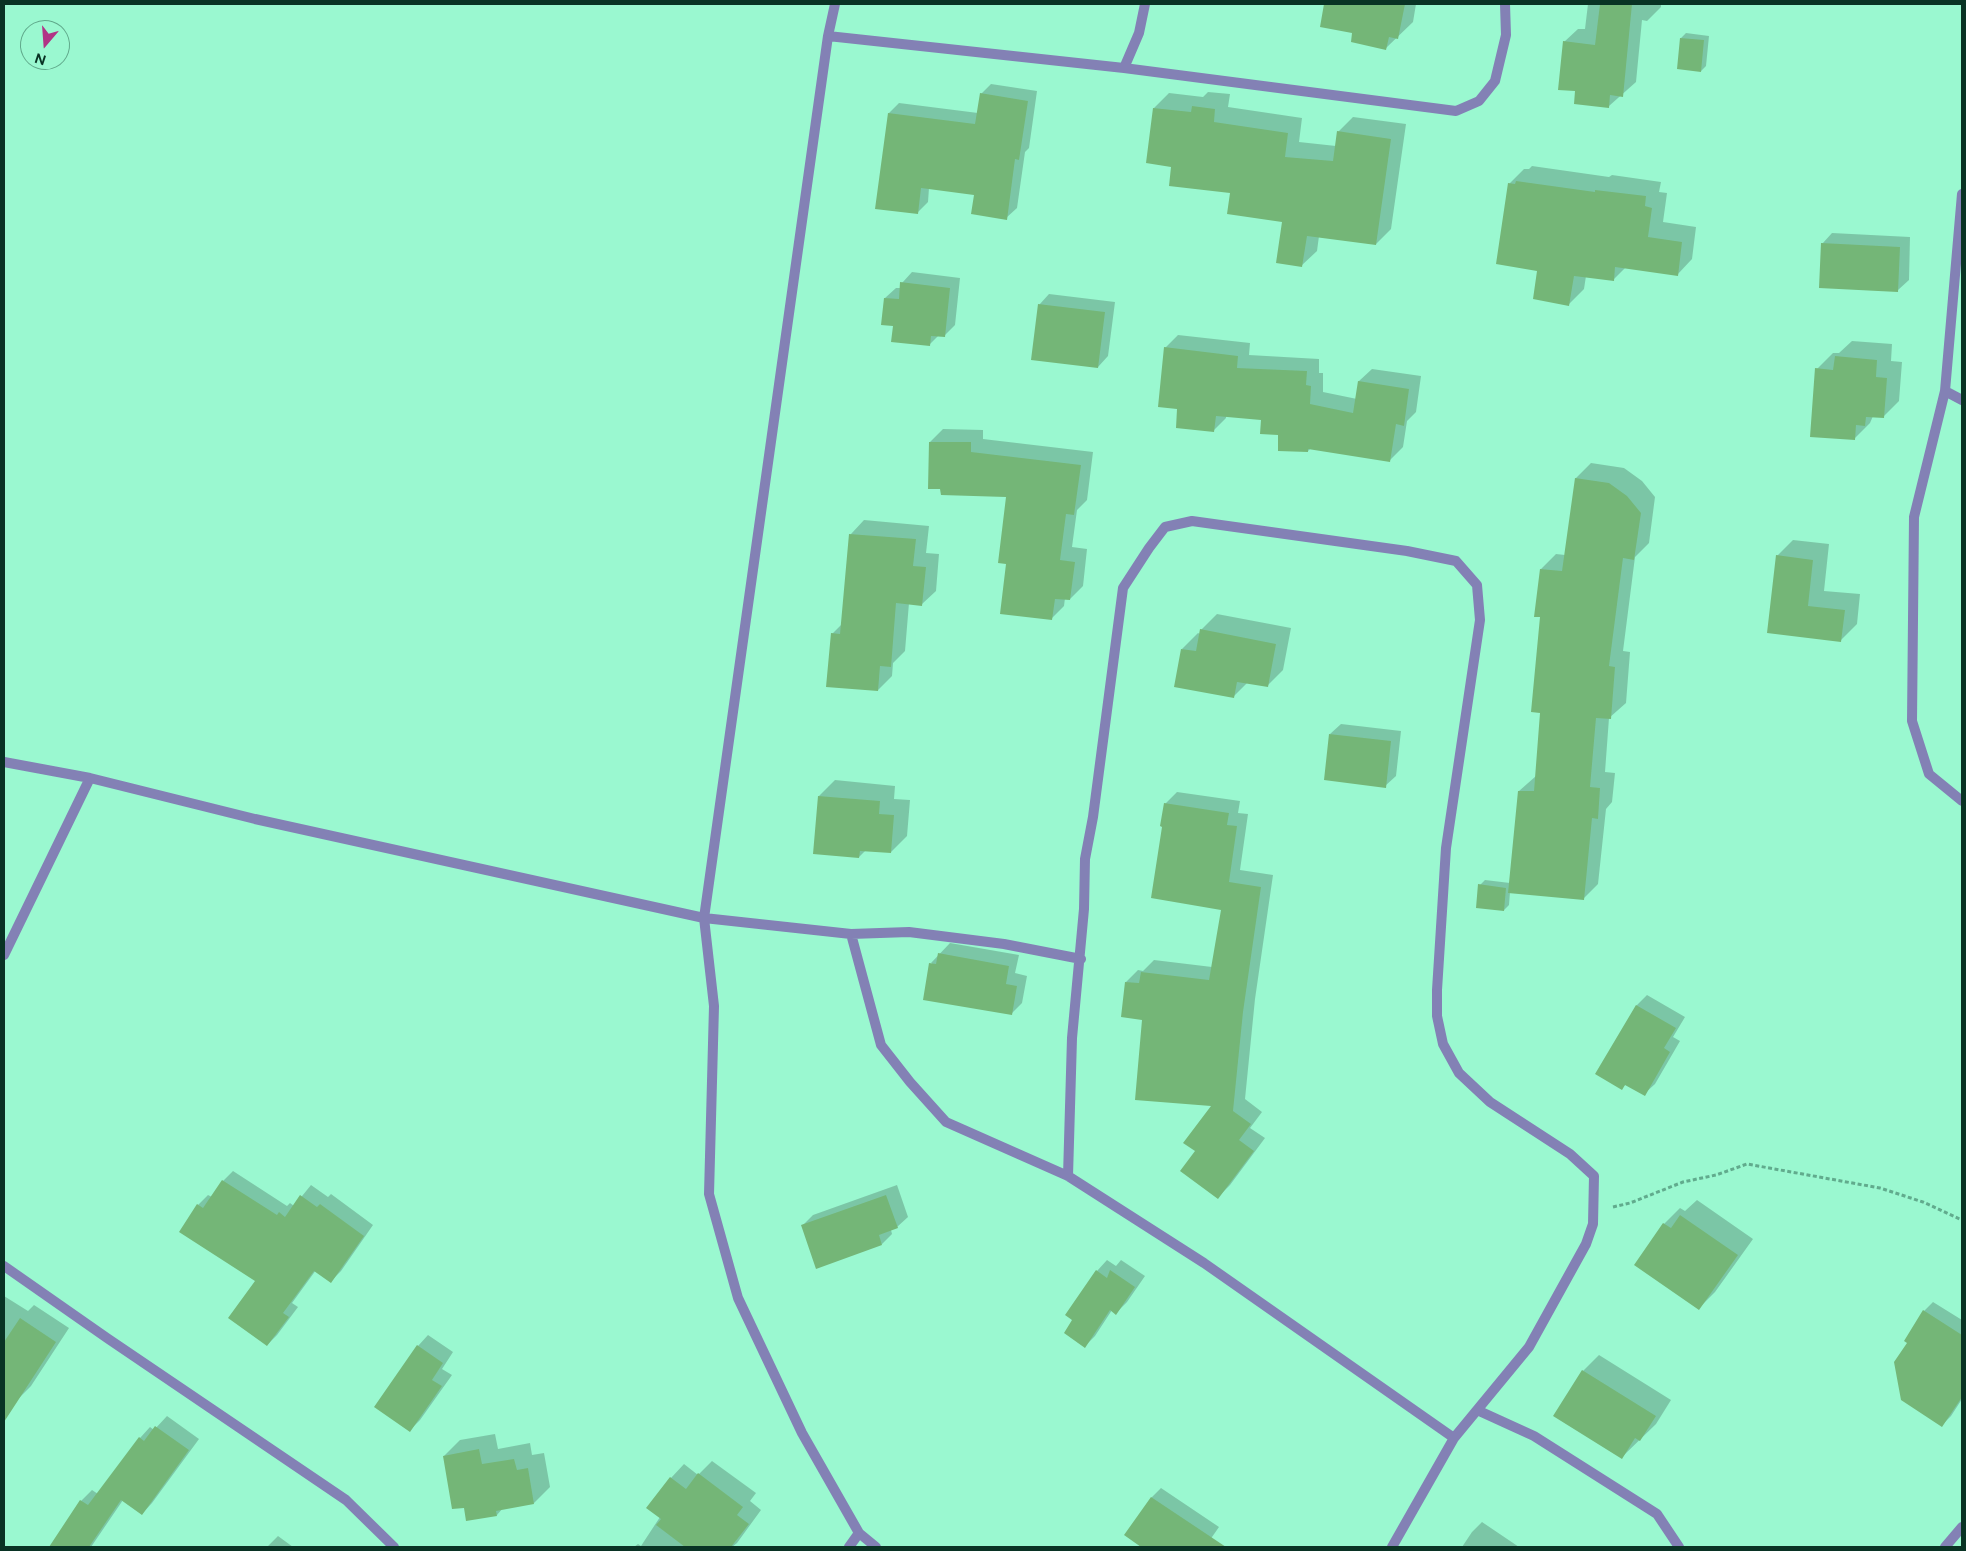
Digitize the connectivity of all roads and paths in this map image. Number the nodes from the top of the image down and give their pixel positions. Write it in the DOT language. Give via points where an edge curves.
graph roads {
  1 [pos="835,4"];
  2 [pos="1145,4"];
  3 [pos="1505,4"];
  4 [pos="828,36"];
  5 [pos="1124,68"];
  6 [pos="1962,194"];
  7 [pos="1946,391"];
  8 [pos="1962,400"];
  9 [pos="4,762"];
  10 [pos="90,778"];
  11 [pos="1962,801"];
  12 [pos="704,918"];
  13 [pos="851,934"];
  14 [pos="4,955"];
  15 [pos="1081,959"];
  16 [pos="1068,1176"];
  17 [pos="1594,1212"];
  18 [pos="1962,1220"];
  19 [pos="4,1266"];
  20 [pos="1478,1410"];
  21 [pos="1454,1438"];
  22 [pos="1962,1527"];
  23 [pos="860,1533"];
  24 [pos="394,1547"];
  25 [pos="849,1547"];
  26 [pos="876,1547"];
  27 [pos="1392,1547"];
  28 [pos="1679,1547"];
  29 [pos="1945,1547"];
  1 -- 4 [label="street"];
  2 -- 5 [label="street" via="1139,33"];
  3 -- 5 [label="street" via="1506,35 1495,81 1479,101 1456,111"];
  4 -- 5 [label="street"];
  4 -- 12 [label="street"];
  6 -- 7 [label="street"];
  7 -- 8 [label="street"];
  7 -- 11 [label="street" via="1914,517 1912,721 1929,774"];
  9 -- 10 [label="street"];
  10 -- 12 [label="street" via="255,820"];
  10 -- 14 [label="street"];
  12 -- 13 [label="street"];
  12 -- 23 [label="street" via="714,1006 709,1194 738,1298 802,1433"];
  13 -- 15 [label="street" via="909,932 1004,944"];
  13 -- 16 [label="street" via="881,1045 910,1082 946,1122"];
  15 -- 16 [label="street" via="1072,1038"];
  15 -- 17 [label="street" via="1085,859 1123,588 1166,527 1192,521 1407,551 1456,561 1477,585 1480,620 1446,848 1437,1016 1443,1044 1459,1073 1490,1102 1570,1154 1594,1176"];
  16 -- 21 [label="street" via="1204,1263"];
  17 -- 18 [label="path" via="1747,1164 1880,1188 1923,1202"];
  17 -- 20 [label="street" via="1586,1244 1530,1347"];
  19 -- 24 [label="street" via="346,1500"];
  20 -- 21 [label="street"];
  20 -- 28 [label="street" via="1534,1436 1657,1514"];
  21 -- 27 [label="street"];
  22 -- 29 [label="street"];
  23 -- 25 [label="street"];
  23 -- 26 [label="street"];
}
